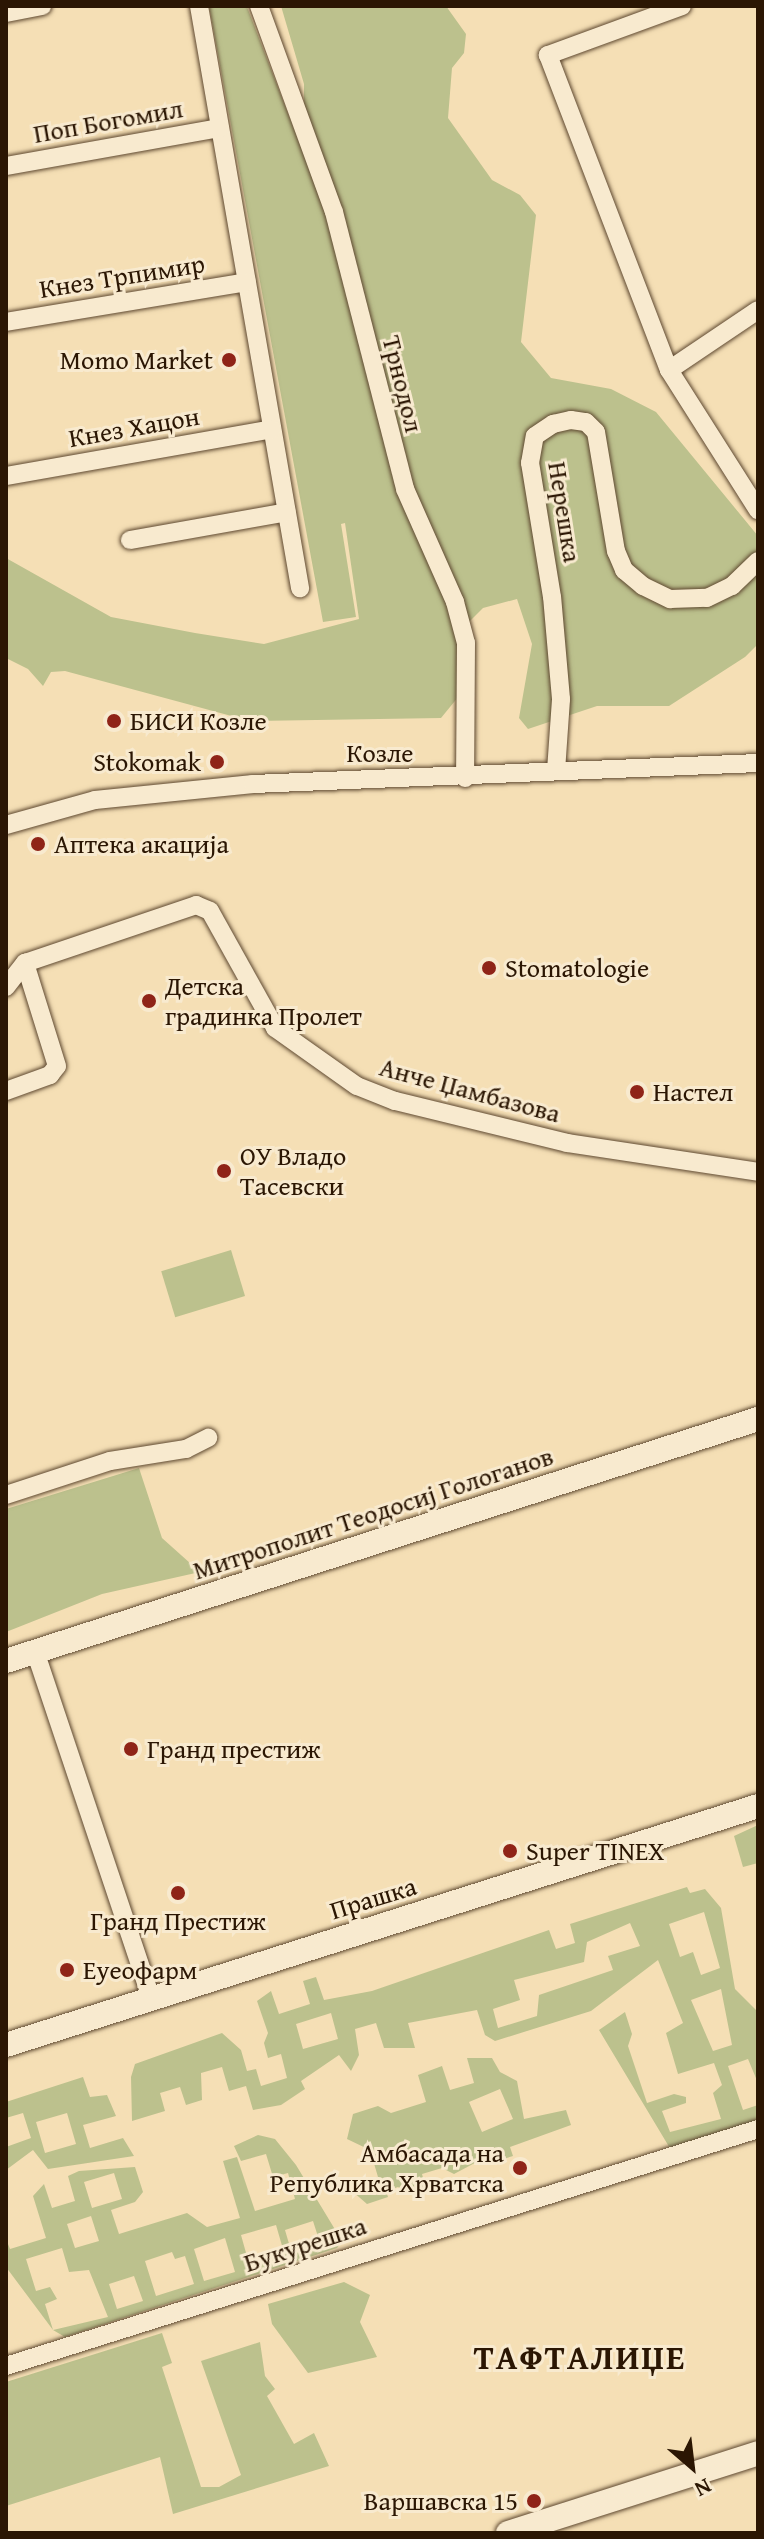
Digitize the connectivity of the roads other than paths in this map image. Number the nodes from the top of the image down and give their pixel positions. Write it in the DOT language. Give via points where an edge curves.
graph roads {
  1 [pos="42,6"];
  2 [pos="199,6"];
  3 [pos="259,6"];
  4 [pos="682,6"];
  5 [pos="6,13"];
  6 [pos="220,128"];
  7 [pos="6,166"];
  8 [pos="247,282"];
  9 [pos="758,310"];
  10 [pos="6,322"];
  11 [pos="669,370"];
  12 [pos="272,429"];
  13 [pos="6,476"];
  14 [pos="756,502"];
  15 [pos="287,512"];
  16 [pos="130,540"];
  17 [pos="758,561"];
  18 [pos="300,588"];
  19 [pos="758,763"];
  20 [pos="556,771"];
  21 [pos="465,778"];
  22 [pos="6,825"];
  23 [pos="25,963"];
  24 [pos="6,987"];
  25 [pos="6,1091"];
  26 [pos="758,1172"];
  27 [pos="758,1419"];
  28 [pos="208,1438"];
  29 [pos="6,1495"];
  30 [pos="35,1651"];
  31 [pos="6,1661"];
  32 [pos="758,1806"];
  33 [pos="151,1998"];
  34 [pos="6,2045"];
  35 [pos="758,2129"];
  36 [pos="6,2366"];
  37 [pos="758,2453"];
  38 [pos="508,2533"];
  1 -- 5 [label="street"];
  2 -- 6 [label="street"];
  3 -- 21 [label="street, Трнодол" via="334,212 405,489 455,602 466,643"];
  4 -- 11 [label="street" via="548,55"];
  6 -- 7 [label="street, Поп Богомил"];
  6 -- 8 [label="street"];
  8 -- 10 [label="street, Кнез Трпимир"];
  8 -- 12 [label="street"];
  9 -- 11 [label="street"];
  11 -- 14 [label="street"];
  12 -- 13 [label="street, Кнез Хацон"];
  12 -- 15 [label="street"];
  15 -- 16 [label="street"];
  15 -- 18 [label="street"];
  17 -- 20 [label="street, Нерешка" via="732,586 707,598 670,599 643,586 624,570 616,551 596,432 586,422 571,420 535,436 530,463 552,597 561,699"];
  19 -- 20 [label="street, Козле"];
  20 -- 21 [label="street, Козле"];
  21 -- 22 [label="street, Козле" via="299,781 131,795 68,805"];
  23 -- 24 [label="street"];
  23 -- 25 [label="street" via="57,1066 50,1075"];
  23 -- 26 [label="street, Анче Џамбазова" via="196,905 210,911 275,1028 357,1086 395,1101 567,1143"];
  27 -- 30 [label="street, Митрополит Теодосиј Гологанов"];
  28 -- 29 [label="street" via="179,1451 110,1461"];
  30 -- 31 [label="street, Митрополит Теодосиј Гологанов"];
  30 -- 33 [label="street"];
  32 -- 33 [label="street, Прашка"];
  33 -- 34 [label="street, Прашка"];
  35 -- 36 [label="street, Букурешка"];
  37 -- 38 [label="street"];
}
